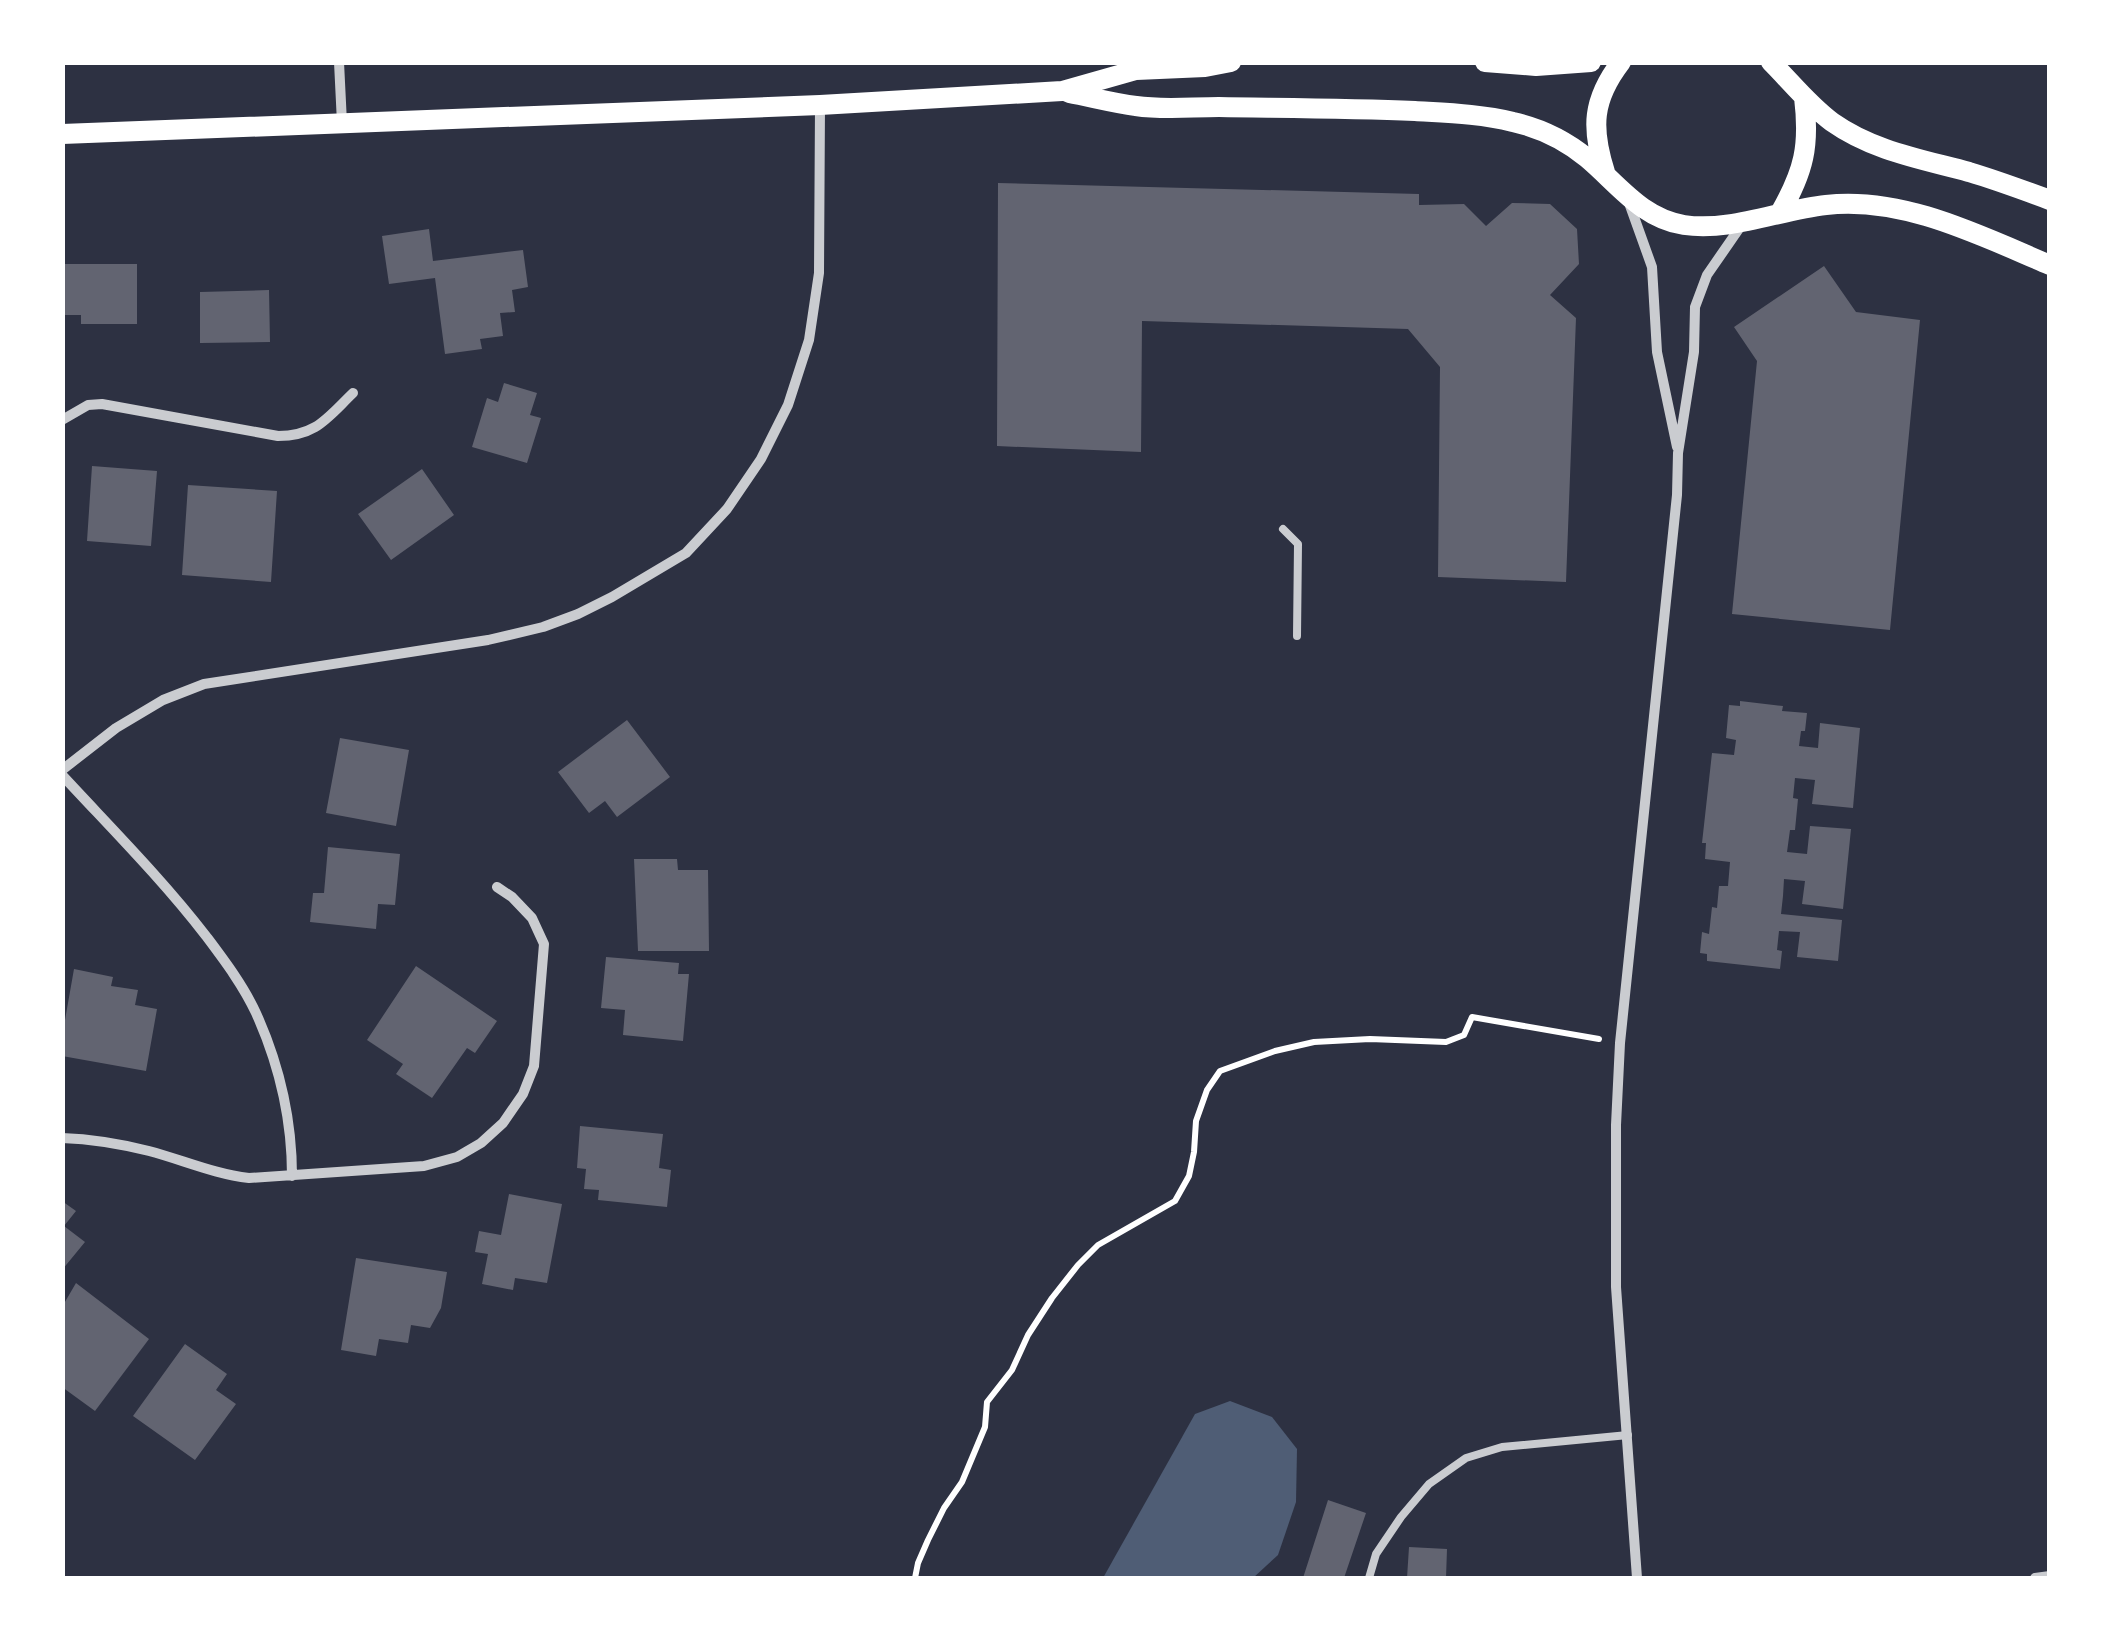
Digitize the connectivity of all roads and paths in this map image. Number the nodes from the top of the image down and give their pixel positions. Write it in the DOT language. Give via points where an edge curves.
graph roads {
  1 [pos="339,62"];
  2 [pos="1231,62"];
  3 [pos="1485,62"];
  4 [pos="1591,62"];
  5 [pos="1622,62"];
  6 [pos="1772,63"];
  7 [pos="1062,91"];
  8 [pos="1804,98"];
  9 [pos="820,104"];
  10 [pos="342,123"];
  11 [pos="62,134"];
  12 [pos="1607,176"];
  13 [pos="1627,196"];
  14 [pos="2050,200"];
  15 [pos="1780,213"];
  16 [pos="1744,221"];
  17 [pos="2050,265"];
  18 [pos="353,393"];
  19 [pos="62,420"];
  20 [pos="1678,453"];
  21 [pos="1282,529"];
  22 [pos="1298,636"];
  23 [pos="62,773"];
  24 [pos="497,887"];
  25 [pos="1620,1043"];
  26 [pos="62,1138"];
  27 [pos="292,1176"];
  28 [pos="1628,1435"];
  29 [pos="2050,1576"];
  30 [pos="916,1578"];
  31 [pos="1369,1578"];
  32 [pos="1637,1578"];
  33 [pos="2035,1578"];
  1 -- 10 [label="street"];
  2 -- 7 [label="main road" via="1136,70"];
  3 -- 4 [label="main road"];
  5 -- 12 [label="main road" via="1596,112"];
  6 -- 8 [label="main road"];
  7 -- 9 [label="main road"];
  7 -- 12 [label="main road" via="1137,106 1370,109 1510,121 1560,139"];
  8 -- 14 [label="main road" via="1870,144"];
  8 -- 15 [label="main road" via="1803,165"];
  9 -- 10 [label="main road"];
  9 -- 23 [label="street" via="819,273 809,340 761,459 686,553 612,598 543,627 204,684 116,728"];
  10 -- 11 [label="main road"];
  12 -- 13 [label="main road"];
  13 -- 16 [label="main road" via="1681,224"];
  13 -- 20 [label="street" via="1652,267 1657,352"];
  15 -- 16 [label="main road"];
  15 -- 17 [label="main road" via="1846,203 1896,210"];
  16 -- 20 [label="street" via="1707,275 1695,307"];
  18 -- 19 [label="street" via="318,427 295,436 102,404"];
  20 -- 25 [label="street"];
  21 -- 22 [label="lane" via="1298,544"];
  23 -- 27 [label="street" via="178,900 240,984 270,1049 288,1116"];
  24 -- 27 [label="street" via="532,918 544,944 534,1066 503,1123 457,1157 424,1166"];
  25 -- 28 [label="street" via="1616,1287"];
  25 -- 30 [label="path" via="1472,1017 1464,1035 1446,1042 1314,1042 1220,1071 1196,1121 1189,1176 1175,1201 1098,1245 1078,1265 988,1402 986,1427 928,1540"];
  26 -- 27 [label="street" via="149,1151 221,1175"];
  28 -- 31 [label="lane" via="1466,1458 1429,1484 1402,1517 1376,1554"];
  28 -- 32 [label="street"];
  29 -- 33 [label="street"];
}
